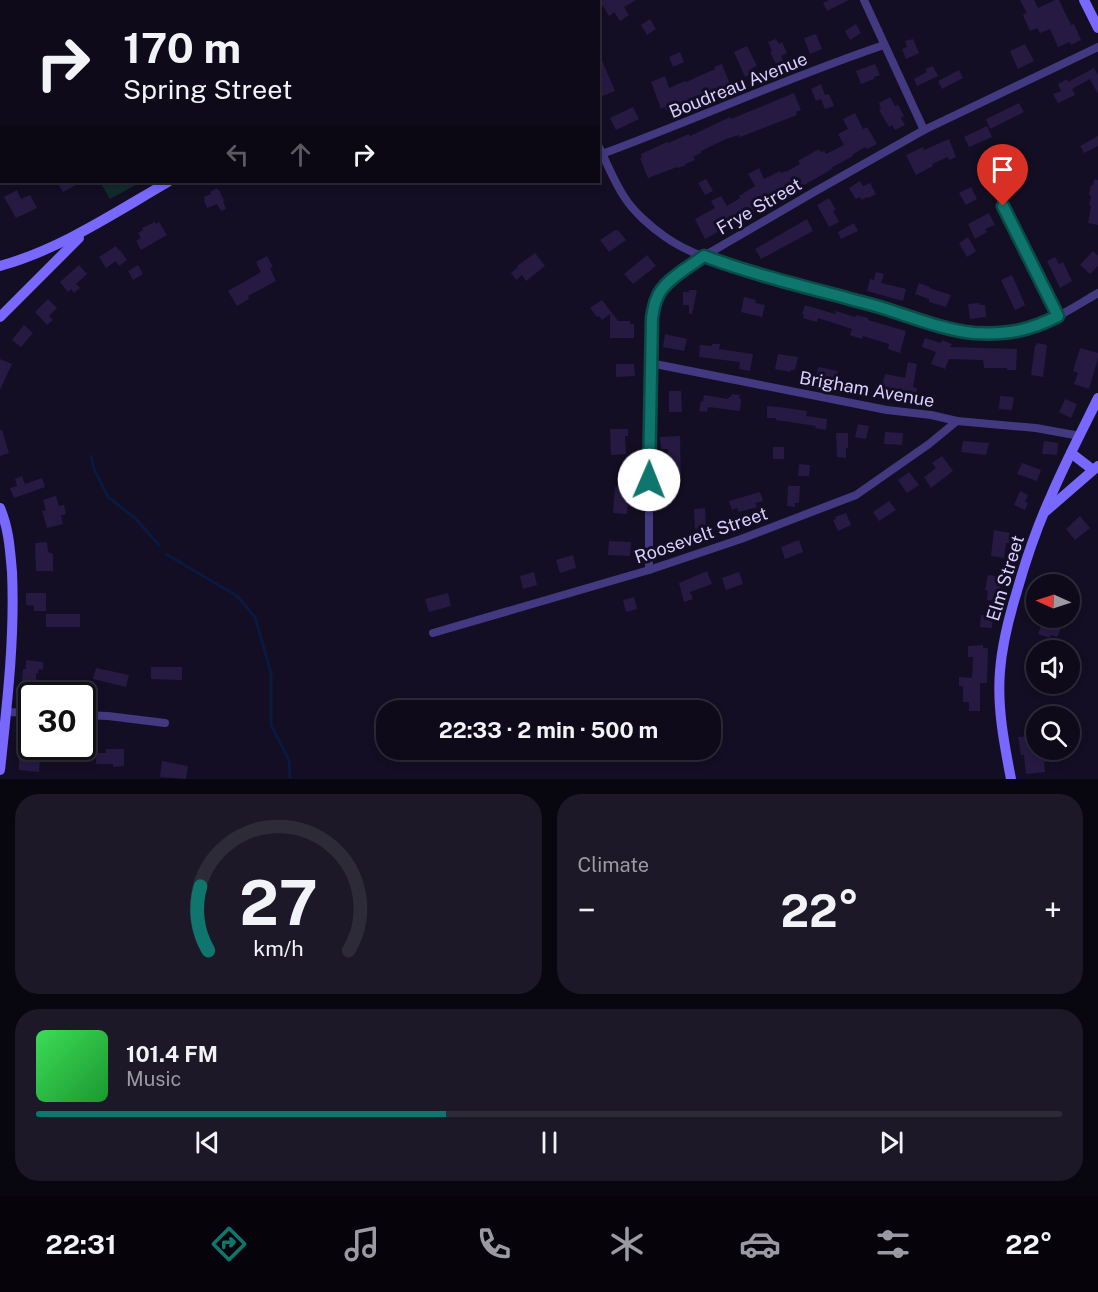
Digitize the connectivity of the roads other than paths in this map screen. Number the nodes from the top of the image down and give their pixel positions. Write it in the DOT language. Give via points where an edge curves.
graph roads {
  1 [pos="864,0"];
  2 [pos="1084,0"];
  3 [pos="1098,28"];
  4 [pos="884,45"];
  5 [pos="1098,47"];
  6 [pos="924,130"];
  7 [pos="600,150"];
  8 [pos="602,154"];
  9 [pos="166,183"];
  10 [pos="1003,206"];
  11 [pos="95,225"];
  12 [pos="704,256"];
  13 [pos="0,266"];
  14 [pos="1098,293"];
  15 [pos="1058,316"];
  16 [pos="0,317"];
  17 [pos="650,363"];
  18 [pos="1098,398"];
  19 [pos="957,421"];
  20 [pos="1080,436"];
  21 [pos="1071,453"];
  22 [pos="1096,468"];
  23 [pos="0,508"];
  24 [pos="1044,512"];
  25 [pos="649,570"];
  26 [pos="433,633"];
  27 [pos="6,712"];
  28 [pos="18,712"];
  29 [pos="96,716"];
  30 [pos="165,723"];
  31 [pos="0,771"];
  32 [pos="1011,779"];
  1 -- 4 [label="street"];
  2 -- 3 [label="street"];
  4 -- 6 [label="street"];
  4 -- 8 [label="street, Boudreau Avenue"];
  5 -- 6 [label="street, Frye Street"];
  6 -- 12 [label="street, Frye Street"];
  7 -- 8 [label="street"];
  8 -- 12 [label="street" via="625,198 643,218 679,246"];
  9 -- 11 [label="street"];
  10 -- 15 [label="street"];
  11 -- 13 [label="street" via="44,251"];
  11 -- 16 [label="street"];
  12 -- 15 [label="street" via="971,332 1027,330"];
  12 -- 17 [label="street, Frye Street" via="664,286 657,297"];
  14 -- 15 [label="street"];
  17 -- 19 [label="street, Brigham Avenue"];
  17 -- 25 [label="street, Frye Street"];
  18 -- 20 [label="street, Elm Street"];
  19 -- 20 [label="street, Brigham Avenue"];
  19 -- 25 [label="street, Roosevelt Street" via="856,495"];
  20 -- 21 [label="street, Elm Street"];
  21 -- 22 [label="street"];
  21 -- 24 [label="street, Elm Street"];
  22 -- 24 [label="street"];
  23 -- 27 [label="street" via="9,540 12,586"];
  24 -- 32 [label="street, Elm Street" via="1014,600 1000,671 1000,718"];
  25 -- 26 [label="street, Roosevelt Street"];
  27 -- 28 [label="street"];
  27 -- 31 [label="street"];
  29 -- 30 [label="street"];
}
